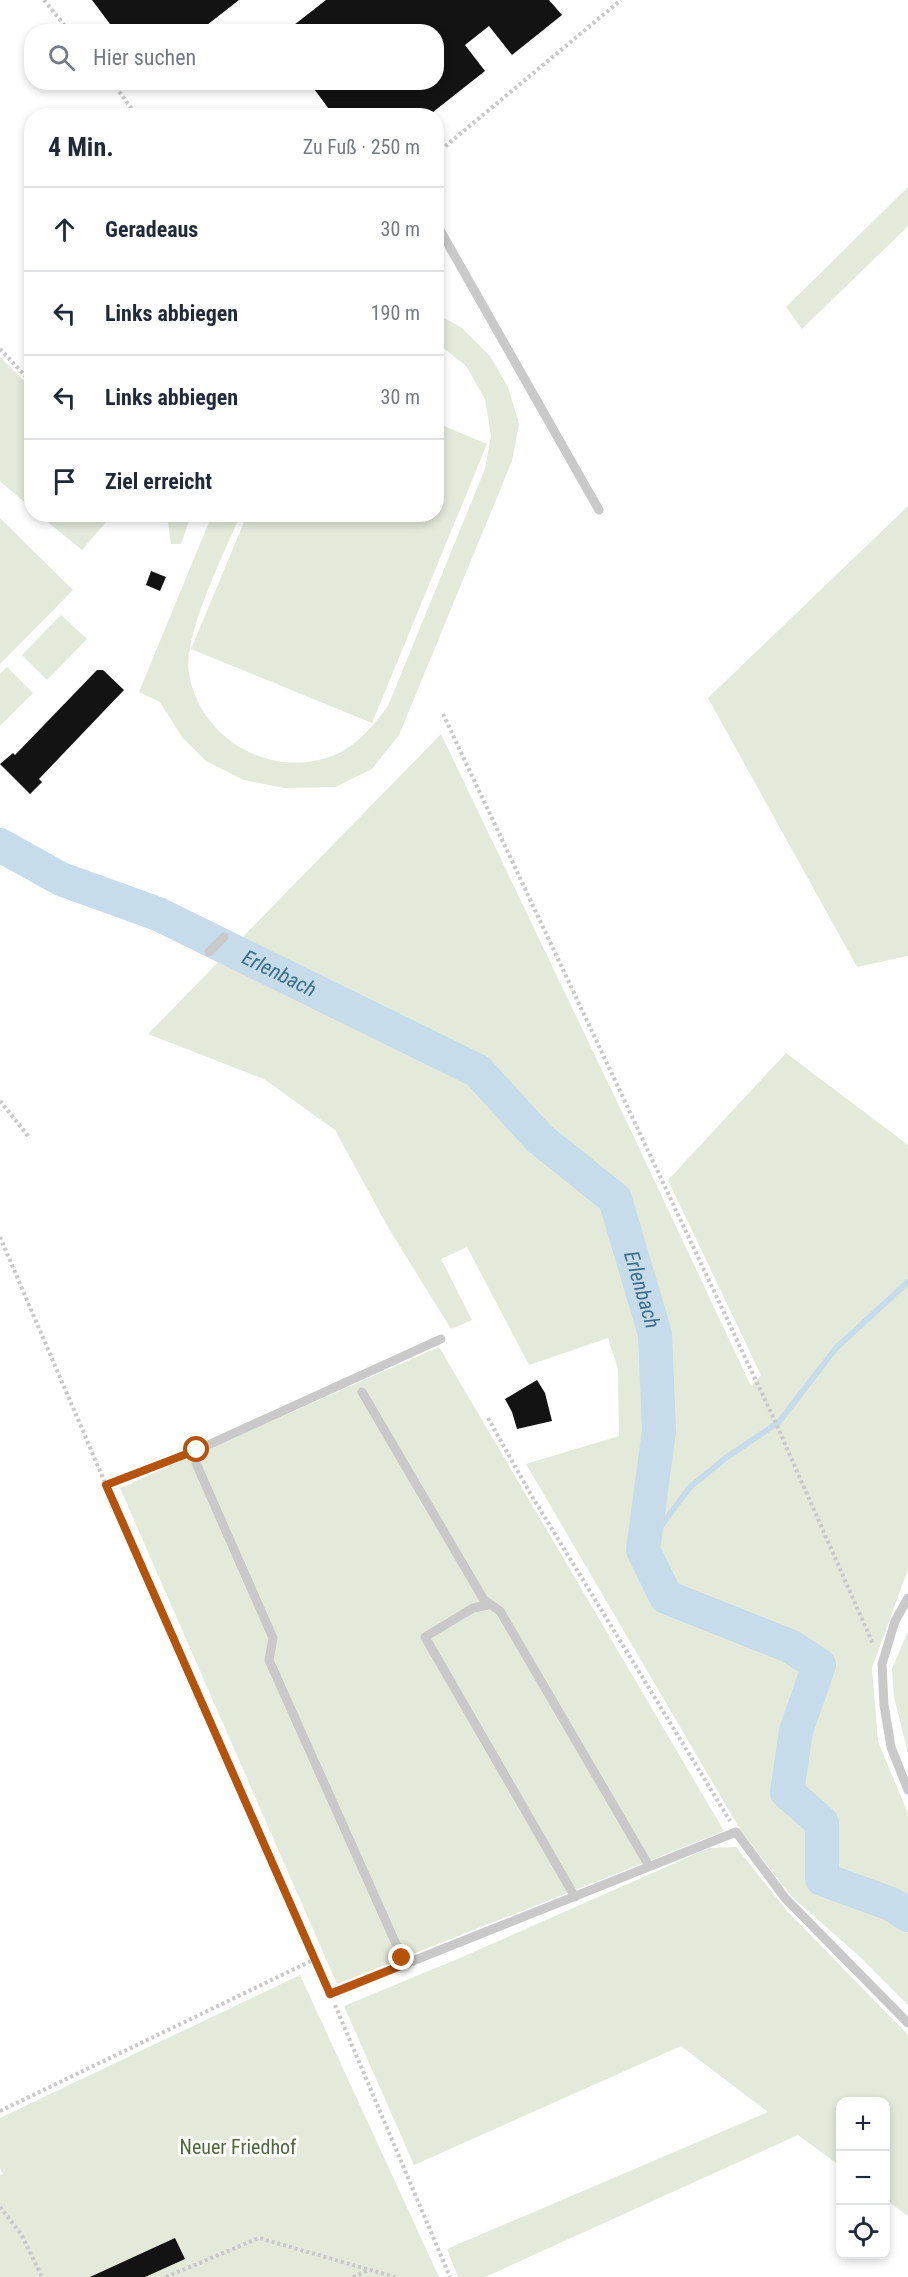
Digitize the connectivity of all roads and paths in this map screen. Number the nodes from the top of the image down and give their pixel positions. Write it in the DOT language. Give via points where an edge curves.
graph roads {
  1 [pos="44,0"];
  2 [pos="621,0"];
  3 [pos="64,24"];
  4 [pos="119,90"];
  5 [pos="133,108"];
  6 [pos="444,147"];
  7 [pos="444,237"];
  8 [pos="0,349"];
  9 [pos="24,374"];
  10 [pos="599,510"];
  11 [pos="443,714"];
  12 [pos="224,938"];
  13 [pos="209,952"];
  14 [pos="0,1101"];
  15 [pos="29,1137"];
  16 [pos="0,1237"];
  17 [pos="441,1339"];
  18 [pos="362,1392"];
  19 [pos="489,1418"];
  20 [pos="197,1450"];
  21 [pos="196,1463"];
  22 [pos="106,1485"];
  23 [pos="908,1598"];
  24 [pos="488,1605"];
  25 [pos="882,1664"];
  26 [pos="908,1790"];
  27 [pos="736,1832"];
  28 [pos="649,1866"];
  29 [pos="575,1897"];
  30 [pos="315,1959"];
  31 [pos="405,1964"];
  32 [pos="330,1994"];
  33 [pos="908,2023"];
  34 [pos="0,2111"];
  35 [pos="0,2207"];
  36 [pos="369,2270"];
  37 [pos="42,2277"];
  38 [pos="166,2277"];
  39 [pos="353,2277"];
  40 [pos="395,2277"];
  41 [pos="450,2277"];
  1 -- 3 [label="path"];
  2 -- 6 [label="path"];
  4 -- 5 [label="path"];
  7 -- 10 [label="lane"];
  8 -- 9 [label="path"];
  11 -- 25 [label="path" via="774,1419"];
  12 -- 13 [label="lane"];
  14 -- 15 [label="path"];
  16 -- 22 [label="path"];
  17 -- 20 [label="lane"];
  18 -- 24 [label="lane"];
  19 -- 27 [label="path" via="530,1493"];
  20 -- 22 [label="path"];
  21 -- 31 [label="lane" via="273,1638 269,1660"];
  22 -- 30 [label="path"];
  23 -- 25 [label="lane" via="895,1621"];
  24 -- 28 [label="lane" via="500,1611 506,1620"];
  24 -- 29 [label="lane" via="473,1608 425,1637"];
  25 -- 26 [label="lane" via="891,1747"];
  27 -- 28 [label="lane"];
  27 -- 33 [label="lane" via="785,1898"];
  28 -- 29 [label="lane"];
  29 -- 31 [label="lane"];
  30 -- 32 [label="path"];
  30 -- 34 [label="path"];
  31 -- 32 [label="lane"];
  32 -- 41 [label="path"];
  35 -- 37 [label="path" via="21,2234"];
  36 -- 38 [label="path" via="259,2238"];
  36 -- 39 [label="path"];
  36 -- 40 [label="path"];
}
